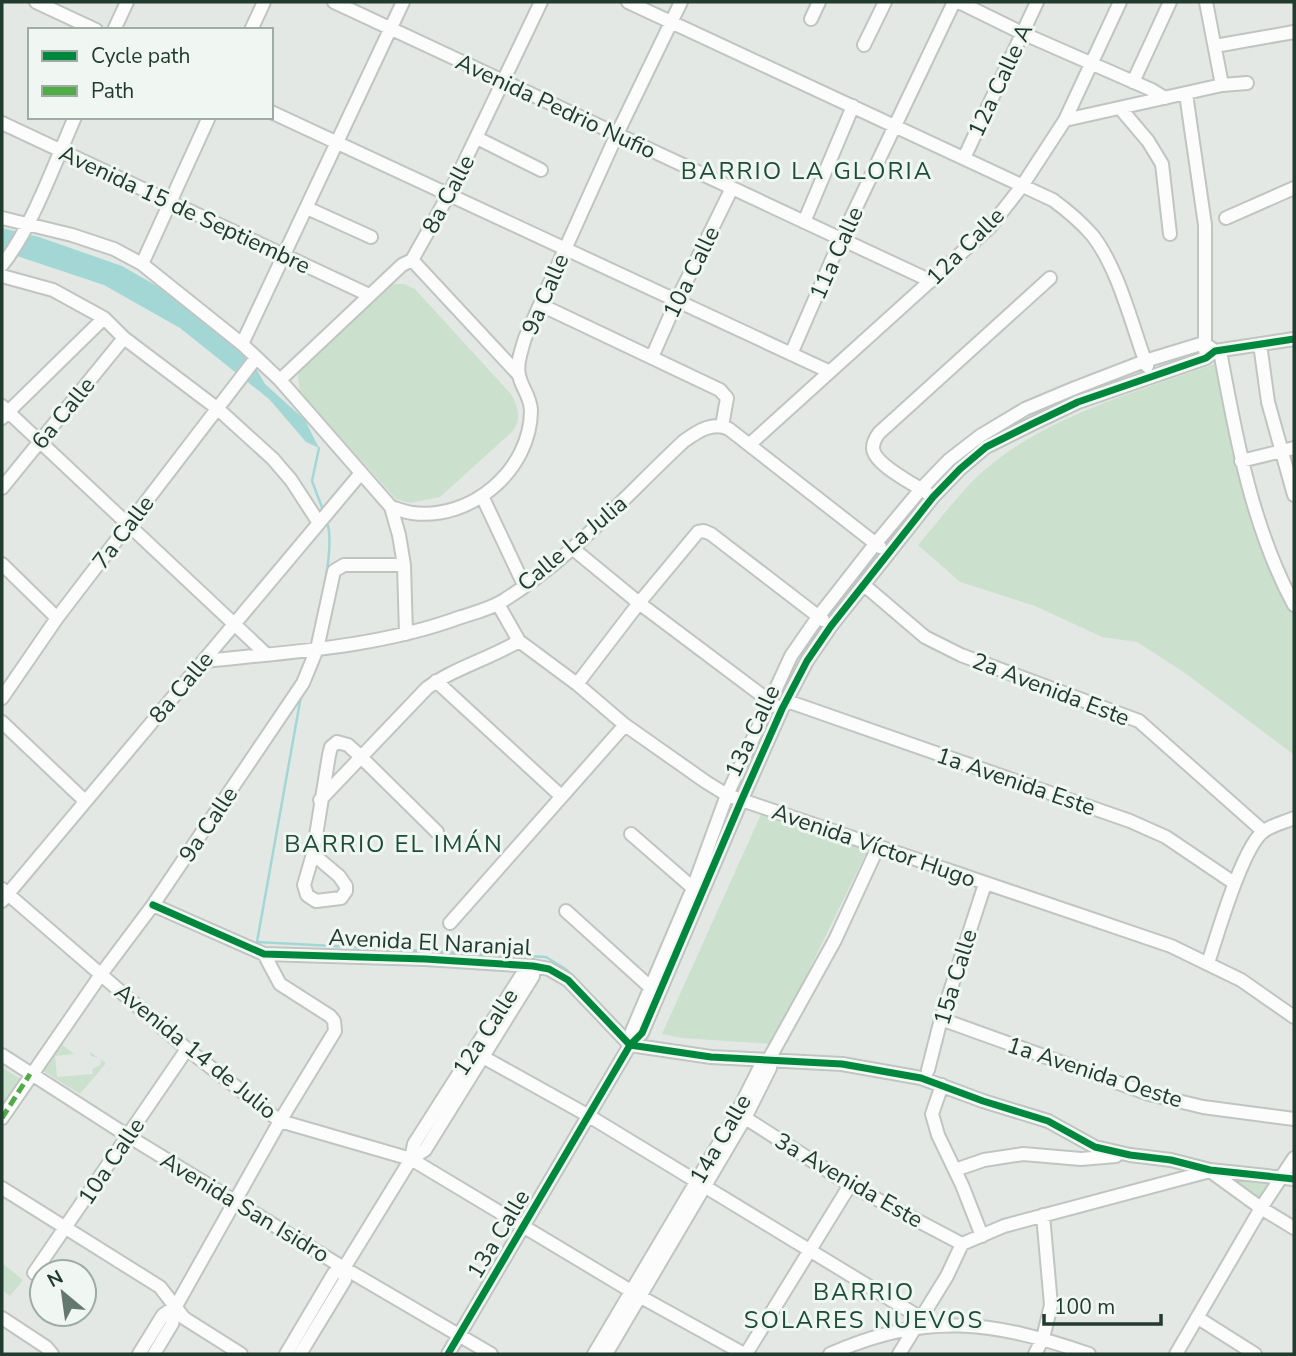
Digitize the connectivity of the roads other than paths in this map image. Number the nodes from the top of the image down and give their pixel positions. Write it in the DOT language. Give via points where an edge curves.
graph roads {
  1 [pos="36,2"];
  2 [pos="127,2"];
  3 [pos="264,2"];
  4 [pos="334,2"];
  5 [pos="403,2"];
  6 [pos="541,2"];
  7 [pos="628,2"];
  8 [pos="681,2"];
  9 [pos="819,2"];
  10 [pos="885,2"];
  11 [pos="957,2"];
  12 [pos="1037,2"];
  13 [pos="1120,2"];
  14 [pos="1170,2"];
  15 [pos="1206,2"];
  16 [pos="811,19"];
  17 [pos="671,22"];
  18 [pos="92,28"];
  19 [pos="115,28"];
  20 [pos="252,28"];
  21 [pos="391,28"];
  22 [pos="1294,32"];
  23 [pos="1022,33"];
  24 [pos="864,45"];
  25 [pos="1215,46"];
  26 [pos="1091,65"];
  27 [pos="504,82"];
  28 [pos="1133,82"];
  29 [pos="1247,83"];
  30 [pos="1222,85"];
  31 [pos="1186,94"];
  32 [pos="1165,98"];
  33 [pos="853,106"];
  34 [pos="1120,108"];
  35 [pos="273,113"];
  36 [pos="74,119"];
  37 [pos="208,119"];
  38 [pos="1065,120"];
  39 [pos="2,123"];
  40 [pos="895,125"];
  41 [pos="617,134"];
  42 [pos="477,138"];
  43 [pos="338,142"];
  44 [pos="60,150"];
  45 [pos="964,158"];
  46 [pos="541,170"];
  47 [pos="1022,186"];
  48 [pos="732,188"];
  49 [pos="1294,188"];
  50 [pos="449,194"];
  51 [pos="171,202"];
  52 [pos="307,208"];
  53 [pos="2,218"];
  54 [pos="1226,218"];
  55 [pos="804,222"];
  56 [pos="24,229"];
  57 [pos="1170,234"];
  58 [pos="371,237"];
  59 [pos="841,239"];
  60 [pos="564,248"];
  61 [pos="285,256"];
  62 [pos="412,260"];
  63 [pos="142,264"];
  64 [pos="2,265"];
  65 [pos="2,276"];
  66 [pos="1050,278"];
  67 [pos="931,281"];
  68 [pos="369,295"];
  69 [pos="677,300"];
  70 [pos="541,305"];
  71 [pos="104,318"];
  72 [pos="124,338"];
  73 [pos="1294,340"];
  74 [pos="1204,343"];
  75 [pos="242,344"];
  76 [pos="1260,344"];
  77 [pos="1214,353"];
  78 [pos="791,354"];
  79 [pos="652,356"];
  80 [pos="256,358"];
  81 [pos="1145,361"];
  82 [pos="828,371"];
  83 [pos="519,374"];
  84 [pos="1150,377"];
  85 [pos="279,380"];
  86 [pos="222,404"];
  87 [pos="1025,409"];
  88 [pos="4,412"];
  89 [pos="1032,424"];
  90 [pos="722,426"];
  91 [pos="40,442"];
  92 [pos="750,444"];
  93 [pos="1288,450"];
  94 [pos="1241,461"];
  95 [pos="361,473"];
  96 [pos="2,488"];
  97 [pos="921,489"];
  98 [pos="1294,495"];
  99 [pos="482,496"];
  100 [pos="933,497"];
  101 [pos="391,507"];
  102 [pos="319,523"];
  103 [pos="127,525"];
  104 [pos="876,543"];
  105 [pos="577,552"];
  106 [pos="889,553"];
  107 [pos="2,564"];
  108 [pos="404,565"];
  109 [pos="524,585"];
  110 [pos="864,585"];
  111 [pos="1293,599"];
  112 [pos="639,603"];
  113 [pos="498,604"];
  114 [pos="818,617"];
  115 [pos="57,618"];
  116 [pos="233,625"];
  117 [pos="831,626"];
  118 [pos="406,634"];
  119 [pos="519,641"];
  120 [pos="317,649"];
  121 [pos="266,654"];
  122 [pos="204,661"];
  123 [pos="436,681"];
  124 [pos="576,684"];
  125 [pos="2,698"];
  126 [pos="768,702"];
  127 [pos="784,705"];
  128 [pos="2,722"];
  129 [pos="625,725"];
  130 [pos="360,756"];
  131 [pos="727,794"];
  132 [pos="561,796"];
  133 [pos="741,799"];
  134 [pos="320,800"];
  135 [pos="85,801"];
  136 [pos="1294,818"];
  137 [pos="1263,831"];
  138 [pos="437,832"];
  139 [pos="631,834"];
  140 [pos="878,847"];
  141 [pos="313,855"];
  142 [pos="1234,883"];
  143 [pos="985,884"];
  144 [pos="698,890"];
  145 [pos="4,895"];
  146 [pos="153,905"];
  147 [pos="566,911"];
  148 [pos="450,923"];
  149 [pos="264,954"];
  150 [pos="1208,963"];
  151 [pos="533,966"];
  152 [pos="102,973"];
  153 [pos="655,989"];
  154 [pos="1294,1017"];
  155 [pos="941,1019"];
  156 [pos="631,1045"];
  157 [pos="187,1049"];
  158 [pos="2,1055"];
  159 [pos="483,1057"];
  160 [pos="769,1059"];
  161 [pos="928,1070"];
  162 [pos="30,1074"];
  163 [pos="942,1085"];
  164 [pos="741,1115"];
  165 [pos="589,1116"];
  166 [pos="2,1118"];
  167 [pos="1294,1119"];
  168 [pos="279,1121"];
  169 [pos="128,1136"];
  170 [pos="1130,1155"];
  171 [pos="1294,1158"];
  172 [pos="411,1159"];
  173 [pos="955,1170"];
  174 [pos="1210,1170"];
  175 [pos="1289,1178"];
  176 [pos="700,1184"];
  177 [pos="850,1185"];
  178 [pos="2,1188"];
  179 [pos="236,1202"];
  180 [pos="1261,1208"];
  181 [pos="1042,1215"];
  182 [pos="525,1227"];
  183 [pos="65,1228"];
  184 [pos="1294,1228"];
  185 [pos="982,1236"];
  186 [pos="962,1244"];
  187 [pos="811,1250"];
  188 [pos="44,1258"];
  189 [pos="344,1268"];
  190 [pos="636,1294"];
  191 [pos="176,1306"];
  192 [pos="2,1318"];
  193 [pos="1198,1318"];
  194 [pos="918,1322"];
  195 [pos="460,1335"];
  196 [pos="1043,1338"];
  197 [pos="52,1354"];
  198 [pos="139,1354"];
  199 [pos="154,1354"];
  200 [pos="240,1354"];
  201 [pos="286,1354"];
  202 [pos="300,1354"];
  203 [pos="448,1354"];
  204 [pos="491,1354"];
  205 [pos="594,1354"];
  206 [pos="606,1354"];
  207 [pos="745,1354"];
  208 [pos="830,1354"];
  209 [pos="900,1354"];
  210 [pos="1035,1354"];
  211 [pos="1089,1354"];
  212 [pos="1176,1354"];
  213 [pos="1255,1354"];
  1 -- 18 [label="street"];
  2 -- 19 [label="street"];
  3 -- 20 [label="street"];
  4 -- 21 [label="street, Avenida Pedrio Nufio"];
  5 -- 21 [label="street"];
  6 -- 27 [label="street, 8a Calle"];
  7 -- 17 [label="street"];
  8 -- 17 [label="street, 9a Calle"];
  9 -- 16 [label="street"];
  10 -- 24 [label="street"];
  11 -- 23 [label="street"];
  11 -- 40 [label="street, 11a Calle"];
  12 -- 23 [label="street, 12a Calle A"];
  13 -- 26 [label="street, 12a Calle"];
  14 -- 28 [label="street"];
  15 -- 25 [label="street"];
  17 -- 33 [label="street"];
  17 -- 41 [label="street, 9a Calle"];
  21 -- 27 [label="street, Avenida Pedrio Nufio"];
  21 -- 43 [label="street"];
  22 -- 25 [label="street"];
  23 -- 26 [label="street"];
  23 -- 45 [label="street, 12a Calle A"];
  25 -- 30 [label="street"];
  26 -- 28 [label="street"];
  26 -- 38 [label="street, 12a Calle"];
  27 -- 41 [label="street, Avenida Pedrio Nufio"];
  27 -- 42 [label="street, 8a Calle"];
  28 -- 32 [label="street"];
  29 -- 30 [label="street"];
  30 -- 31 [label="street"];
  31 -- 32 [label="street"];
  31 -- 74 [label="street" via="1205,225"];
  32 -- 34 [label="street"];
  33 -- 40 [label="street"];
  33 -- 55 [label="street"];
  34 -- 38 [label="street"];
  34 -- 57 [label="street" via="1162,164"];
  35 -- 43 [label="street"];
  36 -- 44 [label="street"];
  37 -- 51 [label="street"];
  38 -- 47 [label="street, 12a Calle"];
  39 -- 44 [label="street, Avenida 15 de Septiembre"];
  40 -- 45 [label="street"];
  40 -- 59 [label="street, 11a Calle"];
  41 -- 48 [label="street, Avenida Pedrio Nufio"];
  41 -- 60 [label="street, 9a Calle"];
  42 -- 46 [label="street"];
  42 -- 50 [label="street, 8a Calle"];
  43 -- 50 [label="street"];
  43 -- 52 [label="street"];
  44 -- 51 [label="street, Avenida 15 de Septiembre"];
  44 -- 56 [label="street"];
  45 -- 47 [label="street"];
  47 -- 67 [label="street, 12a Calle" via="990,227"];
  47 -- 81 [label="street" via="1053,200 1095,239 1114,274"];
  48 -- 55 [label="street, Avenida Pedrio Nufio"];
  48 -- 69 [label="street, 10a Calle"];
  49 -- 54 [label="street"];
  50 -- 60 [label="street"];
  50 -- 62 [label="street, 8a Calle"];
  51 -- 61 [label="street, Avenida 15 de Septiembre"];
  51 -- 63 [label="street"];
  52 -- 58 [label="street"];
  52 -- 61 [label="street"];
  53 -- 56 [label="street"];
  55 -- 59 [label="street, Avenida Pedrio Nufio"];
  56 -- 63 [label="street" via="72,235"];
  56 -- 64 [label="street"];
  59 -- 67 [label="street, Avenida Pedrio Nufio"];
  59 -- 78 [label="street, 11a Calle"];
  60 -- 69 [label="street"];
  60 -- 70 [label="street, 9a Calle"];
  61 -- 68 [label="street, Avenida 15 de Septiembre"];
  61 -- 75 [label="street"];
  62 -- 68 [label="street, 8a Calle"];
  62 -- 83 [label="street"];
  63 -- 75 [label="street"];
  65 -- 71 [label="street" via="53,290"];
  66 -- 97 [label="street" via="879,433 873,447 879,461"];
  67 -- 82 [label="street, 12a Calle"];
  68 -- 85 [label="street, 8a Calle"];
  69 -- 78 [label="street"];
  69 -- 79 [label="street, 10a Calle"];
  70 -- 79 [label="street"];
  70 -- 83 [label="street, 9a Calle" via="520,355"];
  71 -- 72 [label="street"];
  71 -- 88 [label="street"];
  72 -- 86 [label="street"];
  72 -- 91 [label="street, 6a Calle"];
  73 -- 76 [label="street, 13a Calle"];
  74 -- 77 [label="street"];
  74 -- 81 [label="street, 13a Calle"];
  75 -- 80 [label="street"];
  76 -- 77 [label="street, 13a Calle"];
  76 -- 93 [label="street" via="1268,402"];
  77 -- 84 [label="street, 13a Calle"];
  77 -- 94 [label="street"];
  78 -- 82 [label="street"];
  79 -- 90 [label="street" via="720,390 727,398"];
  80 -- 85 [label="street"];
  80 -- 86 [label="street, 7a Calle"];
  81 -- 84 [label="street"];
  81 -- 87 [label="street, 13a Calle"];
  82 -- 92 [label="street, 12a Calle"];
  83 -- 99 [label="street" via="531,410 527,434 517,461"];
  84 -- 89 [label="street, 13a Calle"];
  85 -- 95 [label="street"];
  86 -- 102 [label="street" via="291,480"];
  86 -- 103 [label="street, 7a Calle"];
  87 -- 89 [label="street"];
  87 -- 97 [label="street, 13a Calle" via="980,436"];
  88 -- 91 [label="street"];
  89 -- 100 [label="street, 13a Calle" via="986,447"];
  90 -- 92 [label="street"];
  90 -- 109 [label="street, Calle La Julia" via="710,426 684,440 573,549"];
  91 -- 96 [label="street, 6a Calle"];
  91 -- 103 [label="street"];
  92 -- 104 [label="street"];
  93 -- 94 [label="street"];
  93 -- 98 [label="street"];
  94 -- 111 [label="street" via="1267,544"];
  95 -- 101 [label="street"];
  95 -- 102 [label="street, 8a Calle"];
  97 -- 100 [label="street"];
  97 -- 104 [label="street, 13a Calle"];
  99 -- 101 [label="street" via="434,512 412,513"];
  99 -- 109 [label="street"];
  100 -- 106 [label="street, 13a Calle"];
  101 -- 108 [label="street"];
  102 -- 116 [label="street, 8a Calle"];
  103 -- 115 [label="street, 7a Calle"];
  103 -- 116 [label="street"];
  104 -- 106 [label="street"];
  104 -- 114 [label="street, 13a Calle"];
  105 -- 112 [label="street, 1a Avenida Este"];
  106 -- 110 [label="street, 13a Calle"];
  107 -- 115 [label="street"];
  108 -- 118 [label="street"];
  108 -- 120 [label="street, 9a Calle" via="344,565 334,571"];
  109 -- 113 [label="street, Calle La Julia"];
  110 -- 117 [label="street, 13a Calle"];
  110 -- 137 [label="street, 2a Avenida Este" via="925,637 961,655 1139,721"];
  112 -- 114 [label="street" via="698,532 704,531"];
  112 -- 124 [label="street"];
  112 -- 126 [label="street, 1a Avenida Este"];
  113 -- 118 [label="street, Calle La Julia"];
  113 -- 119 [label="street, Avenida Víctor Hugo"];
  114 -- 117 [label="street"];
  114 -- 126 [label="street, 13a Calle"];
  115 -- 125 [label="street, 7a Calle"];
  116 -- 121 [label="street"];
  116 -- 122 [label="street, 8a Calle"];
  117 -- 127 [label="street, 13a Calle"];
  118 -- 120 [label="street, Calle La Julia"];
  119 -- 123 [label="street"];
  119 -- 124 [label="street, Avenida Víctor Hugo"];
  120 -- 121 [label="street, Calle La Julia"];
  120 -- 146 [label="street, 9a Calle" via="303,683"];
  121 -- 122 [label="street, Calle La Julia"];
  122 -- 135 [label="street, 8a Calle"];
  123 -- 130 [label="street"];
  123 -- 132 [label="street"];
  124 -- 129 [label="street, Avenida Víctor Hugo"];
  126 -- 127 [label="street, 1a Avenida Este"];
  126 -- 131 [label="street, 13a Calle"];
  127 -- 133 [label="street, 13a Calle"];
  127 -- 142 [label="street, 1a Avenida Este" via="1130,821 1166,837"];
  128 -- 135 [label="street"];
  129 -- 131 [label="street, Avenida Víctor Hugo"];
  129 -- 132 [label="street"];
  130 -- 134 [label="street"];
  130 -- 134 [label="street" via="337,742 331,747"];
  130 -- 138 [label="street"];
  131 -- 133 [label="street, Avenida Víctor Hugo"];
  131 -- 144 [label="street, 13a Calle"];
  132 -- 148 [label="street"];
  133 -- 140 [label="street, Avenida Víctor Hugo"];
  133 -- 144 [label="street, 13a Calle"];
  134 -- 141 [label="street"];
  135 -- 145 [label="street, 8a Calle"];
  136 -- 137 [label="street"];
  137 -- 142 [label="street"];
  139 -- 144 [label="street"];
  140 -- 143 [label="street, Avenida Víctor Hugo"];
  140 -- 160 [label="street" via="835,940"];
  142 -- 150 [label="street"];
  143 -- 150 [label="street, Avenida Víctor Hugo" via="1171,946"];
  143 -- 155 [label="street, 15a Calle"];
  144 -- 153 [label="street, 13a Calle"];
  145 -- 152 [label="street, Avenida 14 de Julio"];
  146 -- 149 [label="street, Avenida El Naranjal"];
  146 -- 152 [label="street, 9a Calle"];
  147 -- 153 [label="street"];
  149 -- 151 [label="street, Avenida El Naranjal"];
  149 -- 168 [label="street" via="280,984 330,1016 335,1031"];
  150 -- 154 [label="street, Avenida Víctor Hugo"];
  151 -- 156 [label="street, Avenida El Naranjal" via="568,980"];
  151 -- 159 [label="street, 12a Calle" via="533,976"];
  151 -- 172 [label="street, 12a Calle" via="521,976 472,1050 414,1144"];
  152 -- 157 [label="street, Avenida 14 de Julio"];
  152 -- 162 [label="street, 9a Calle"];
  153 -- 156 [label="street, 13a Calle" via="632,1031"];
  155 -- 161 [label="street, 15a Calle"];
  155 -- 167 [label="street, 1a Avenida Oeste" via="1149,1094 1203,1107"];
  156 -- 160 [label="street" via="711,1057"];
  156 -- 165 [label="street, 13a Calle"];
  157 -- 168 [label="street, Avenida 14 de Julio"];
  157 -- 169 [label="street, 10a Calle"];
  158 -- 162 [label="street, Avenida San Isidro"];
  159 -- 165 [label="street"];
  159 -- 172 [label="street, 12a Calle" via="425,1150"];
  160 -- 163 [label="street" via="842,1064"];
  160 -- 164 [label="street, 14a Calle" via="770,1068"];
  162 -- 166 [label="street, 9a Calle"];
  162 -- 169 [label="street, Avenida San Isidro"];
  163 -- 170 [label="street" via="1048,1121 1095,1147"];
  163 -- 173 [label="street" via="932,1114"];
  164 -- 176 [label="street, 14a Calle"];
  164 -- 177 [label="street, 3a Avenida Este"];
  165 -- 176 [label="street"];
  165 -- 182 [label="street, 13a Calle"];
  168 -- 172 [label="street, Avenida 14 de Julio"];
  168 -- 179 [label="street"];
  169 -- 179 [label="street, Avenida San Isidro"];
  169 -- 183 [label="street, 10a Calle"];
  170 -- 173 [label="street" via="1081,1159 1023,1154"];
  170 -- 174 [label="street"];
  171 -- 175 [label="street"];
  172 -- 182 [label="street, Avenida 14 de Julio"];
  172 -- 189 [label="street, 12a Calle"];
  173 -- 185 [label="street"];
  174 -- 175 [label="street"];
  174 -- 180 [label="street"];
  174 -- 181 [label="street"];
  175 -- 180 [label="street"];
  176 -- 187 [label="street"];
  176 -- 190 [label="street, 14a Calle"];
  177 -- 186 [label="street, 3a Avenida Este"];
  177 -- 187 [label="street"];
  178 -- 183 [label="street"];
  179 -- 189 [label="street, Avenida San Isidro"];
  179 -- 191 [label="street"];
  180 -- 184 [label="street"];
  180 -- 193 [label="street"];
  181 -- 185 [label="street"];
  181 -- 196 [label="street" via="1051,1305"];
  182 -- 190 [label="street, Avenida 14 de Julio"];
  182 -- 195 [label="street, 13a Calle"];
  183 -- 188 [label="street, 10a Calle"];
  183 -- 191 [label="street" via="160,1287"];
  185 -- 186 [label="street"];
  186 -- 194 [label="street"];
  187 -- 194 [label="street"];
  187 -- 207 [label="street"];
  189 -- 195 [label="street, Avenida San Isidro"];
  189 -- 201 [label="street, 12a Calle" via="334,1273"];
  189 -- 202 [label="street, 12a Calle" via="345,1280"];
  190 -- 205 [label="street, 14a Calle"];
  190 -- 206 [label="street, 14a Calle"];
  190 -- 207 [label="street, Avenida 14 de Julio"];
  191 -- 198 [label="street" via="163,1315"];
  191 -- 199 [label="street" via="172,1324"];
  191 -- 200 [label="street" via="193,1326"];
  192 -- 197 [label="street"];
  193 -- 212 [label="street"];
  193 -- 213 [label="street"];
  194 -- 196 [label="street" via="981,1325"];
  194 -- 208 [label="street"];
  194 -- 209 [label="street"];
  195 -- 203 [label="street, 13a Calle"];
  195 -- 204 [label="street, Avenida San Isidro"];
  196 -- 210 [label="street"];
  196 -- 211 [label="street"];
}
